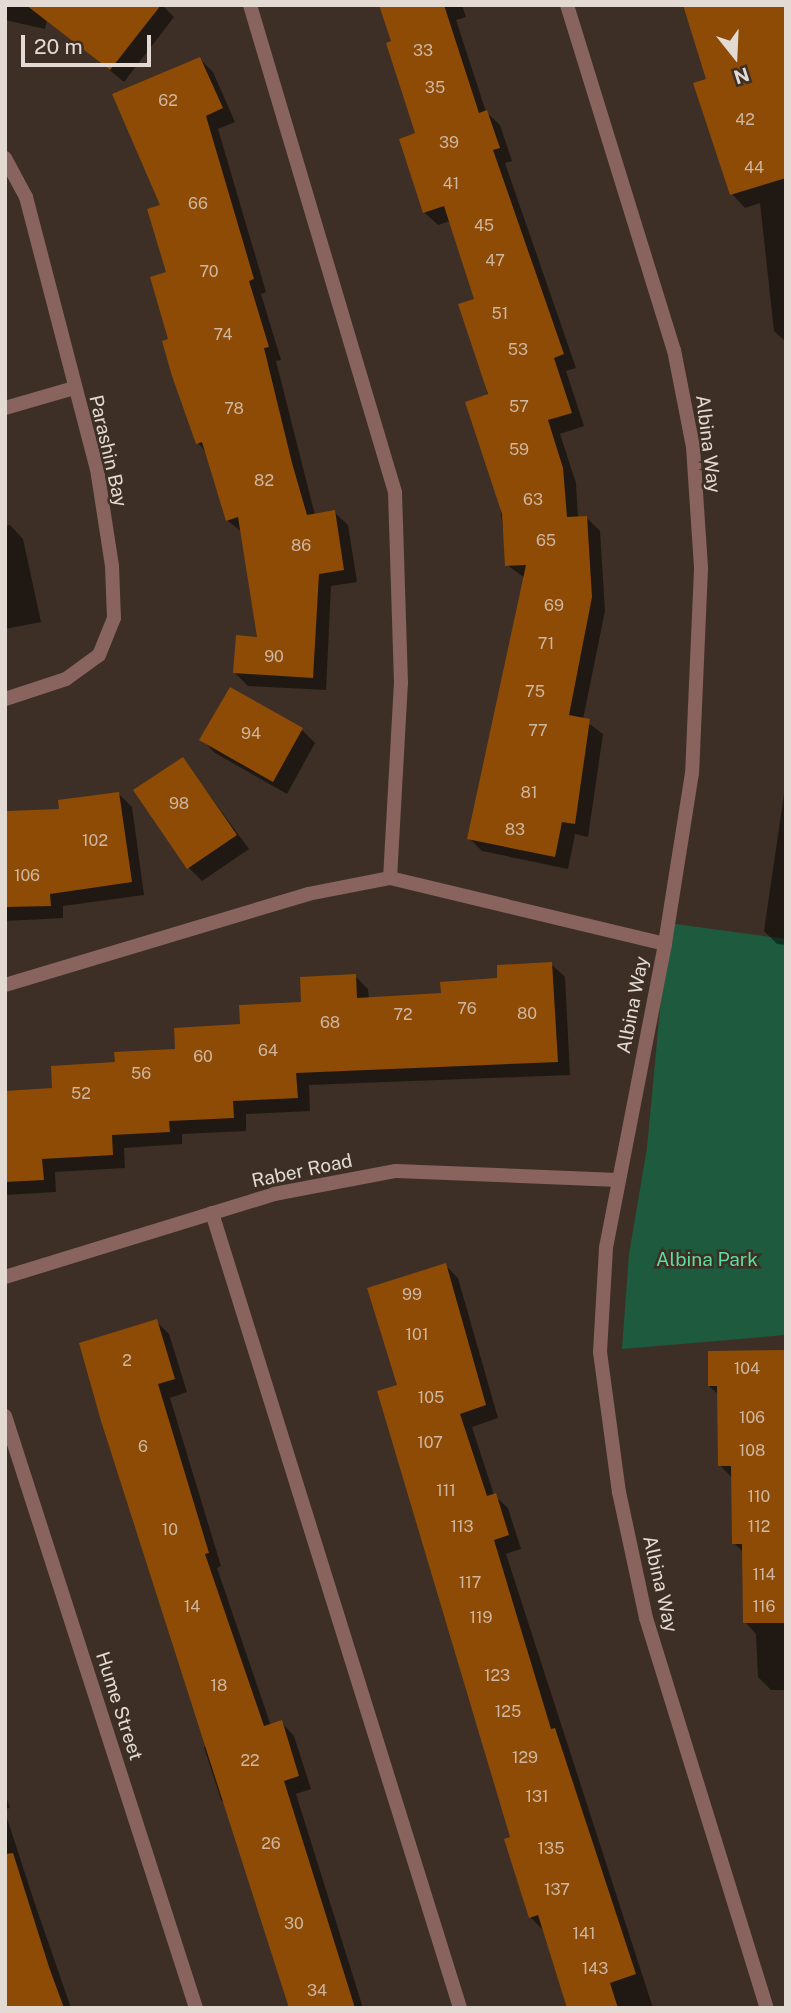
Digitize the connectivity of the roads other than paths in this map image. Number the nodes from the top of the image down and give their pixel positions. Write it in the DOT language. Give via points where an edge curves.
graph roads {
  1 [pos="250,5"];
  2 [pos="567,5"];
  3 [pos="5,158"];
  4 [pos="74,388"];
  5 [pos="5,408"];
  6 [pos="5,699"];
  7 [pos="390,877"];
  8 [pos="665,943"];
  9 [pos="5,985"];
  10 [pos="618,1180"];
  11 [pos="212,1213"];
  12 [pos="5,1277"];
  13 [pos="5,1416"];
  14 [pos="196,2008"];
  15 [pos="460,2008"];
  16 [pos="767,2008"];
  1 -- 7 [label="street" via="395,492 401,682"];
  2 -- 8 [label="street, Albina Way" via="674,350 693,447 701,569 692,773"];
  3 -- 4 [label="street, Parashin Bay" via="26,197"];
  4 -- 5 [label="street"];
  4 -- 6 [label="street, Parashin Bay" via="97,469 112,566 114,618 99,655 66,679"];
  7 -- 8 [label="street"];
  7 -- 9 [label="street" via="308,894"];
  8 -- 10 [label="street, Albina Way"];
  10 -- 11 [label="street, Raber Road" via="396,1171 274,1194"];
  10 -- 16 [label="street, Albina Way" via="606,1248 600,1352 619,1492 646,1618"];
  11 -- 12 [label="street, Raber Road"];
  11 -- 15 [label="street"];
  13 -- 14 [label="street, Hume Street"];
}
